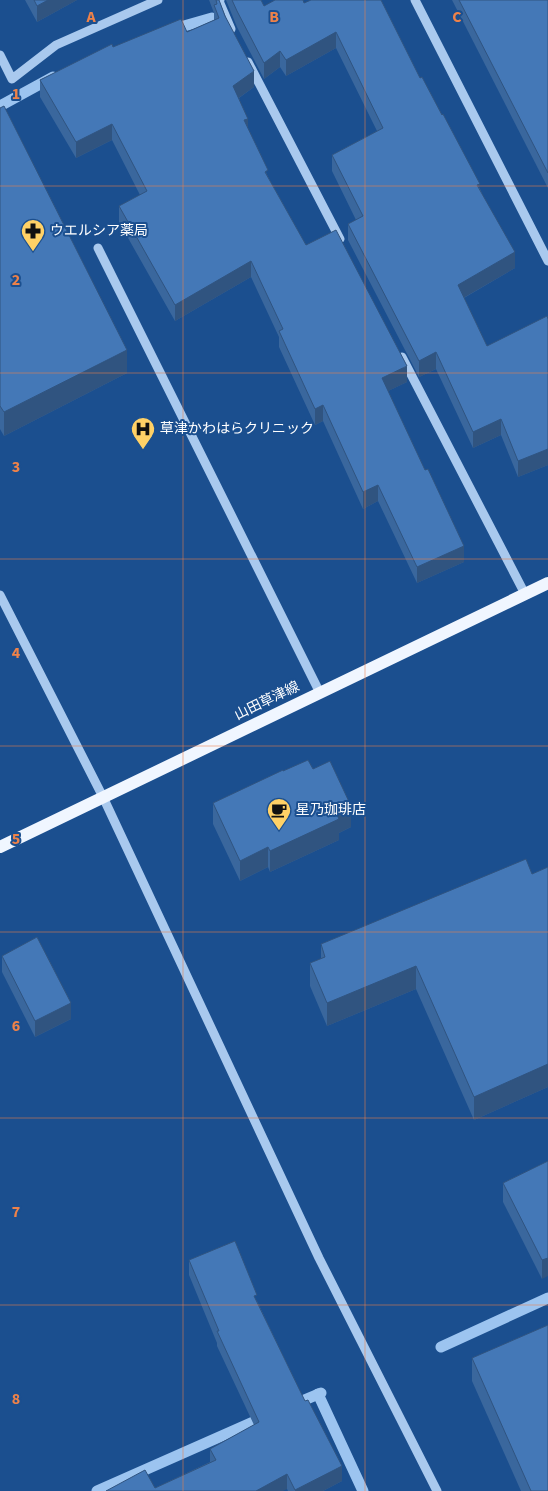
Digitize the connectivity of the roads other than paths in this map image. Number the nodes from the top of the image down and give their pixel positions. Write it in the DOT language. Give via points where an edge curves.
graph roads {
  1 [pos="158,0"];
  2 [pos="220,0"];
  3 [pos="414,0"];
  4 [pos="236,39"];
  5 [pos="0,55"];
  6 [pos="245,57"];
  7 [pos="98,248"];
  8 [pos="347,252"];
  9 [pos="548,261"];
  10 [pos="398,349"];
  11 [pos="548,584"];
  12 [pos="526,594"];
  13 [pos="0,595"];
  14 [pos="320,693"];
  15 [pos="103,797"];
  16 [pos="0,847"];
  17 [pos="437,1491"];
  1 -- 5 [label="street" via="56,45 12,79"];
  2 -- 4 [label="street"];
  3 -- 9 [label="street"];
  6 -- 8 [label="street"];
  7 -- 14 [label="street"];
  10 -- 12 [label="street"];
  11 -- 12 [label="main road, 山田草津線"];
  12 -- 14 [label="main road, 山田草津線"];
  13 -- 15 [label="street"];
  14 -- 15 [label="main road, 山田草津線"];
  15 -- 16 [label="main road, 山田草津線"];
  15 -- 17 [label="street" via="319,1258"];
}
